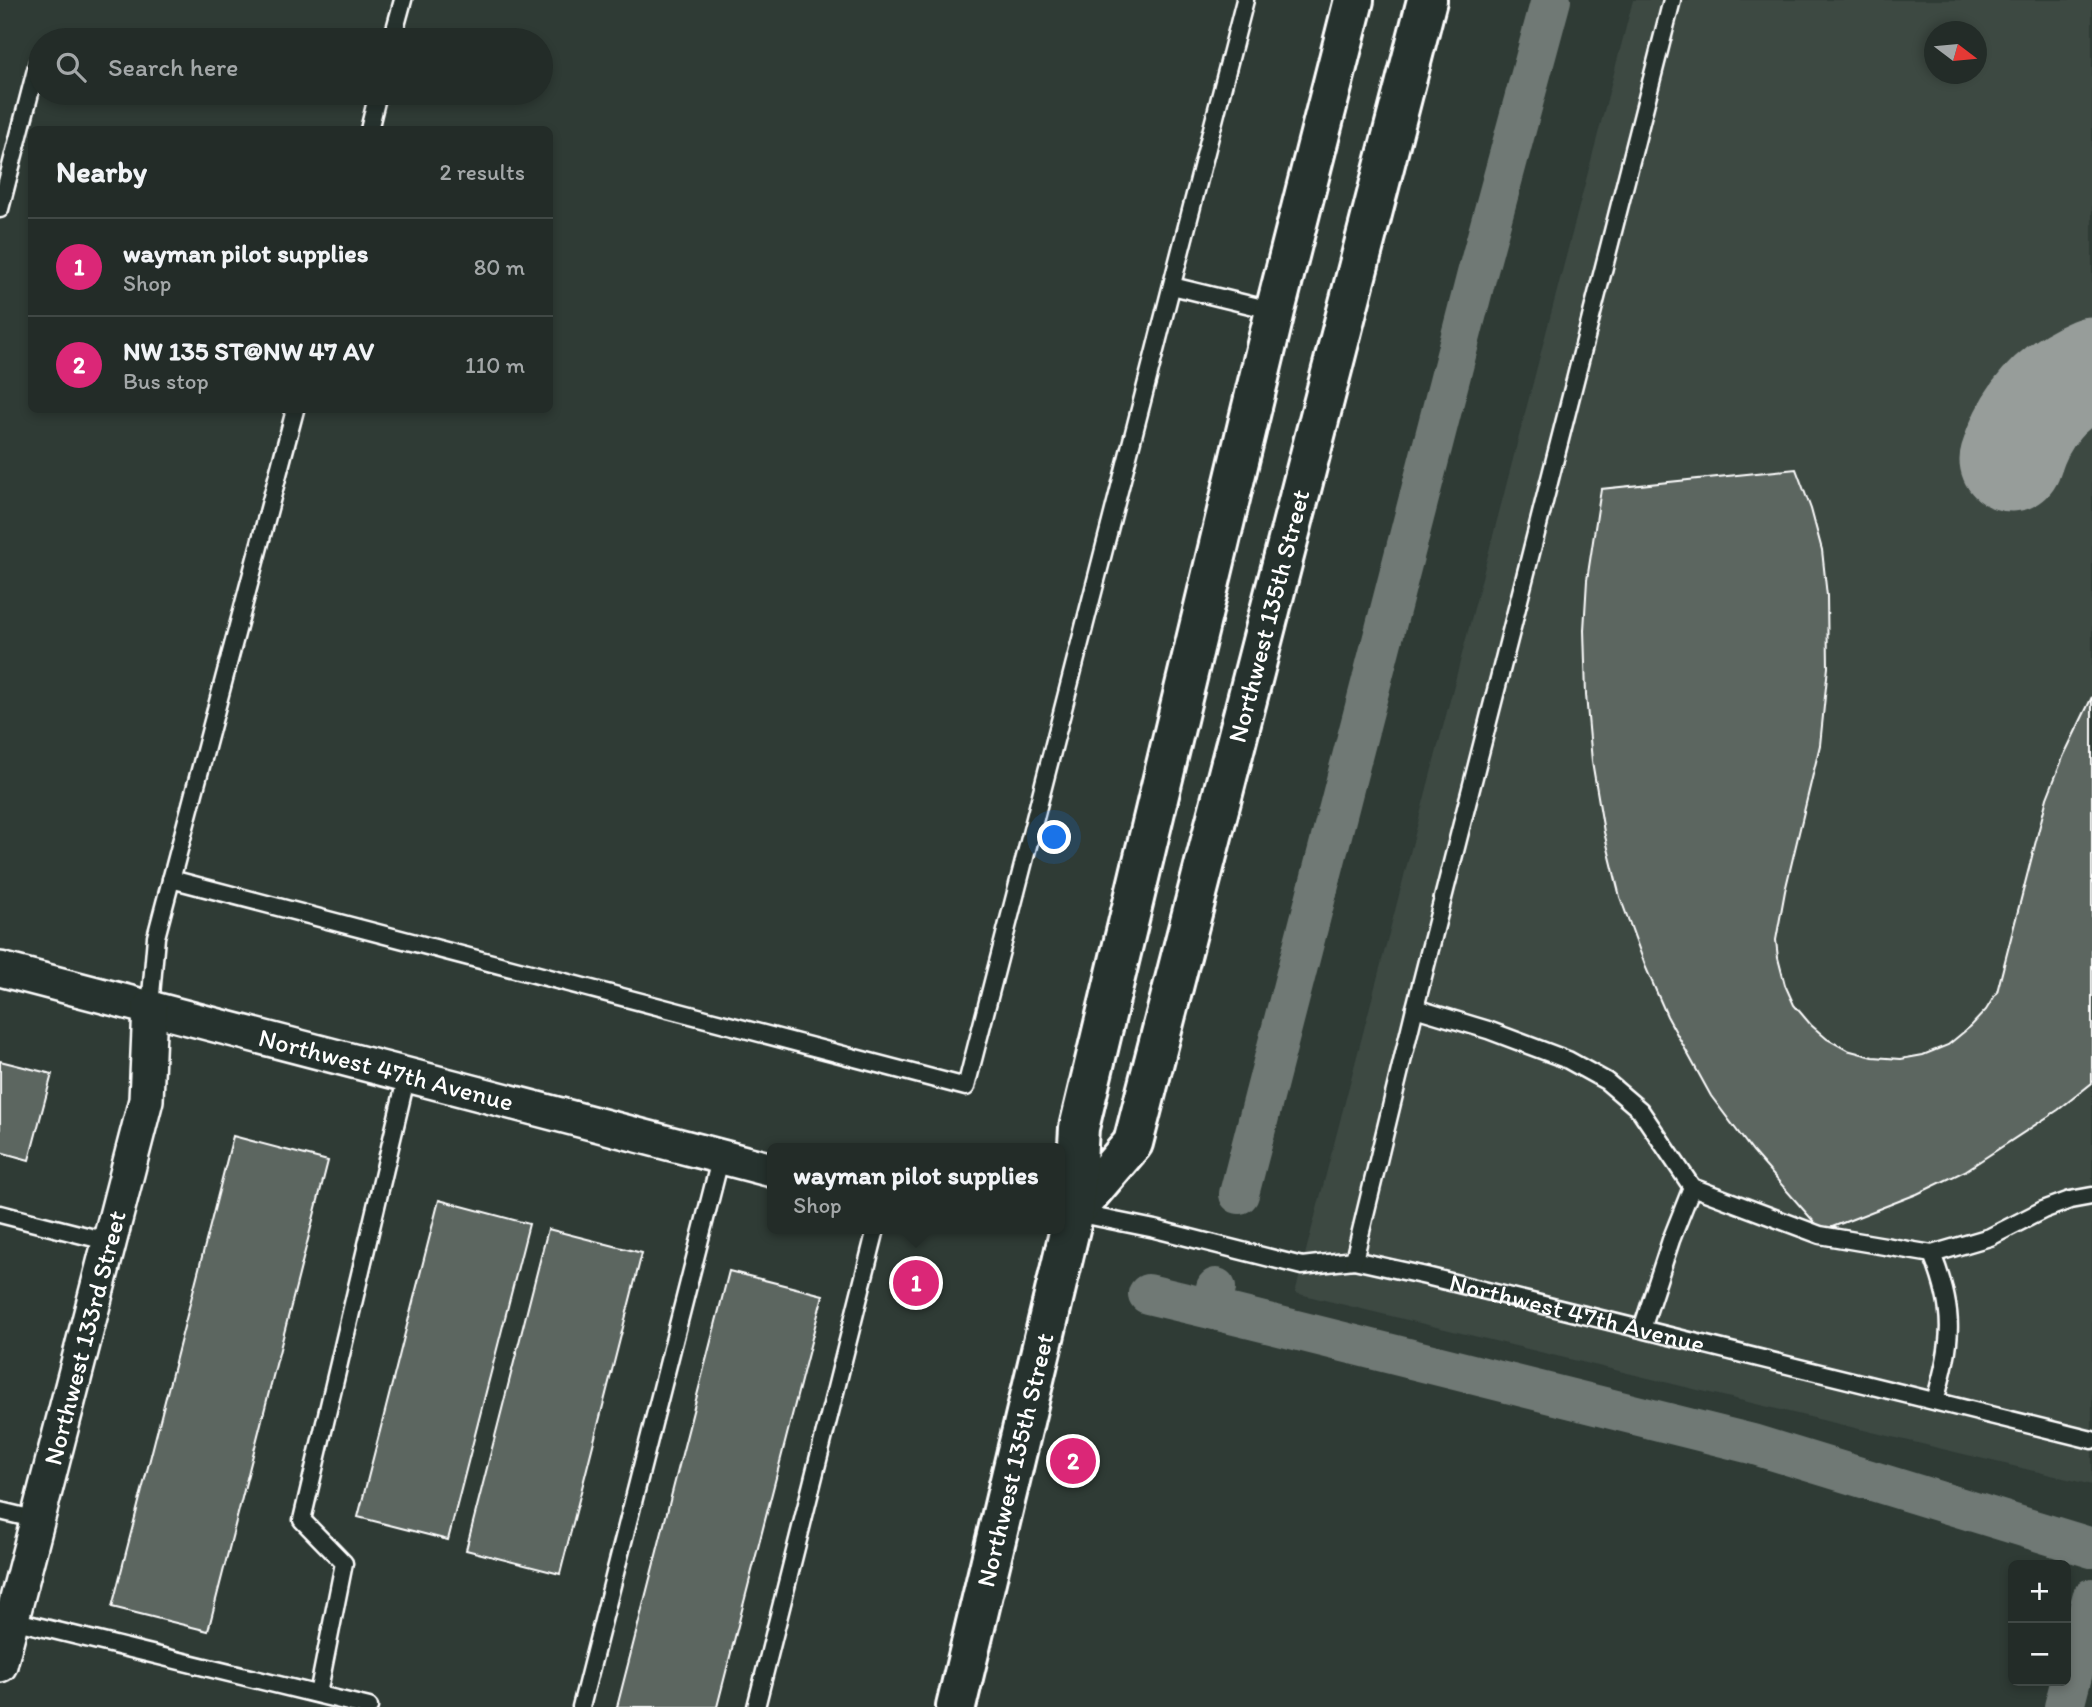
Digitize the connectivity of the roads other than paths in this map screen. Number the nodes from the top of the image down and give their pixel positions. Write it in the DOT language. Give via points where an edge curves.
graph roads {
  1 [pos="403,0"];
  2 [pos="1245,0"];
  3 [pos="1354,0"];
  4 [pos="1427,0"];
  5 [pos="1672,0"];
  6 [pos="395,28"];
  7 [pos="28,101"];
  8 [pos="375,105"];
  9 [pos="370,126"];
  10 [pos="0,209"];
  11 [pos="1172,286"];
  12 [pos="1275,311"];
  13 [pos="294,413"];
  14 [pos="171,879"];
  15 [pos="0,969"];
  16 [pos="150,1007"];
  17 [pos="1415,1008"];
  18 [pos="407,1075"];
  19 [pos="721,1156"];
  20 [pos="767,1169"];
  21 [pos="1692,1187"];
  22 [pos="2092,1196"];
  23 [pos="1067,1213"];
  24 [pos="0,1214"];
  25 [pos="875,1234"];
  26 [pos="1062,1234"];
  27 [pos="110,1242"];
  28 [pos="1932,1254"];
  29 [pos="1354,1260"];
  30 [pos="1642,1329"];
  31 [pos="1935,1401"];
  32 [pos="2092,1440"];
  33 [pos="0,1511"];
  34 [pos="38,1520"];
  35 [pos="12,1620"];
  36 [pos="0,1665"];
  37 [pos="318,1694"];
  38 [pos="369,1707"];
  39 [pos="581,1707"];
  40 [pos="756,1707"];
  41 [pos="956,1707"];
  1 -- 6 [label="lane"];
  2 -- 11 [label="lane"];
  3 -- 12 [label="main road, Northwest 135th Street"];
  4 -- 23 [label="main road, Northwest 135th Street" via="1133,1143"];
  5 -- 17 [label="lane"];
  7 -- 10 [label="lane"];
  8 -- 9 [label="lane"];
  11 -- 12 [label="lane"];
  11 -- 14 [label="lane" via="966,1087"];
  12 -- 23 [label="main road, Northwest 135th Street" via="1079,1128"];
  13 -- 14 [label="lane"];
  14 -- 16 [label="lane" via="156,937"];
  15 -- 16 [label="street, Northwest 47th Avenue"];
  16 -- 18 [label="street, Northwest 47th Avenue"];
  16 -- 27 [label="street, Northwest 133rd Street" via="146,1100"];
  17 -- 21 [label="lane" via="1568,1060 1606,1081 1640,1110"];
  17 -- 29 [label="lane"];
  18 -- 19 [label="street, Northwest 47th Avenue"];
  18 -- 37 [label="lane" via="302,1520 344,1563"];
  19 -- 20 [label="street, Northwest 47th Avenue"];
  19 -- 39 [label="lane"];
  21 -- 28 [label="lane" via="1820,1235"];
  21 -- 30 [label="lane"];
  22 -- 28 [label="lane" via="2043,1210 1990,1237"];
  23 -- 29 [label="lane, Northwest 47th Avenue" via="1156,1229 1302,1266"];
  24 -- 27 [label="lane"];
  25 -- 40 [label="lane"];
  26 -- 41 [label="main road, Northwest 135th Street"];
  27 -- 34 [label="street, Northwest 133rd Street"];
  28 -- 31 [label="lane" via="1950,1319 1947,1359"];
  29 -- 30 [label="lane, Northwest 47th Avenue"];
  30 -- 31 [label="lane, Northwest 47th Avenue"];
  31 -- 32 [label="lane, Northwest 47th Avenue"];
  33 -- 34 [label="lane"];
  34 -- 35 [label="street, Northwest 133rd Street"];
  35 -- 36 [label="street, Northwest 133rd Street"];
  35 -- 37 [label="lane"];
  37 -- 38 [label="lane"];
}
